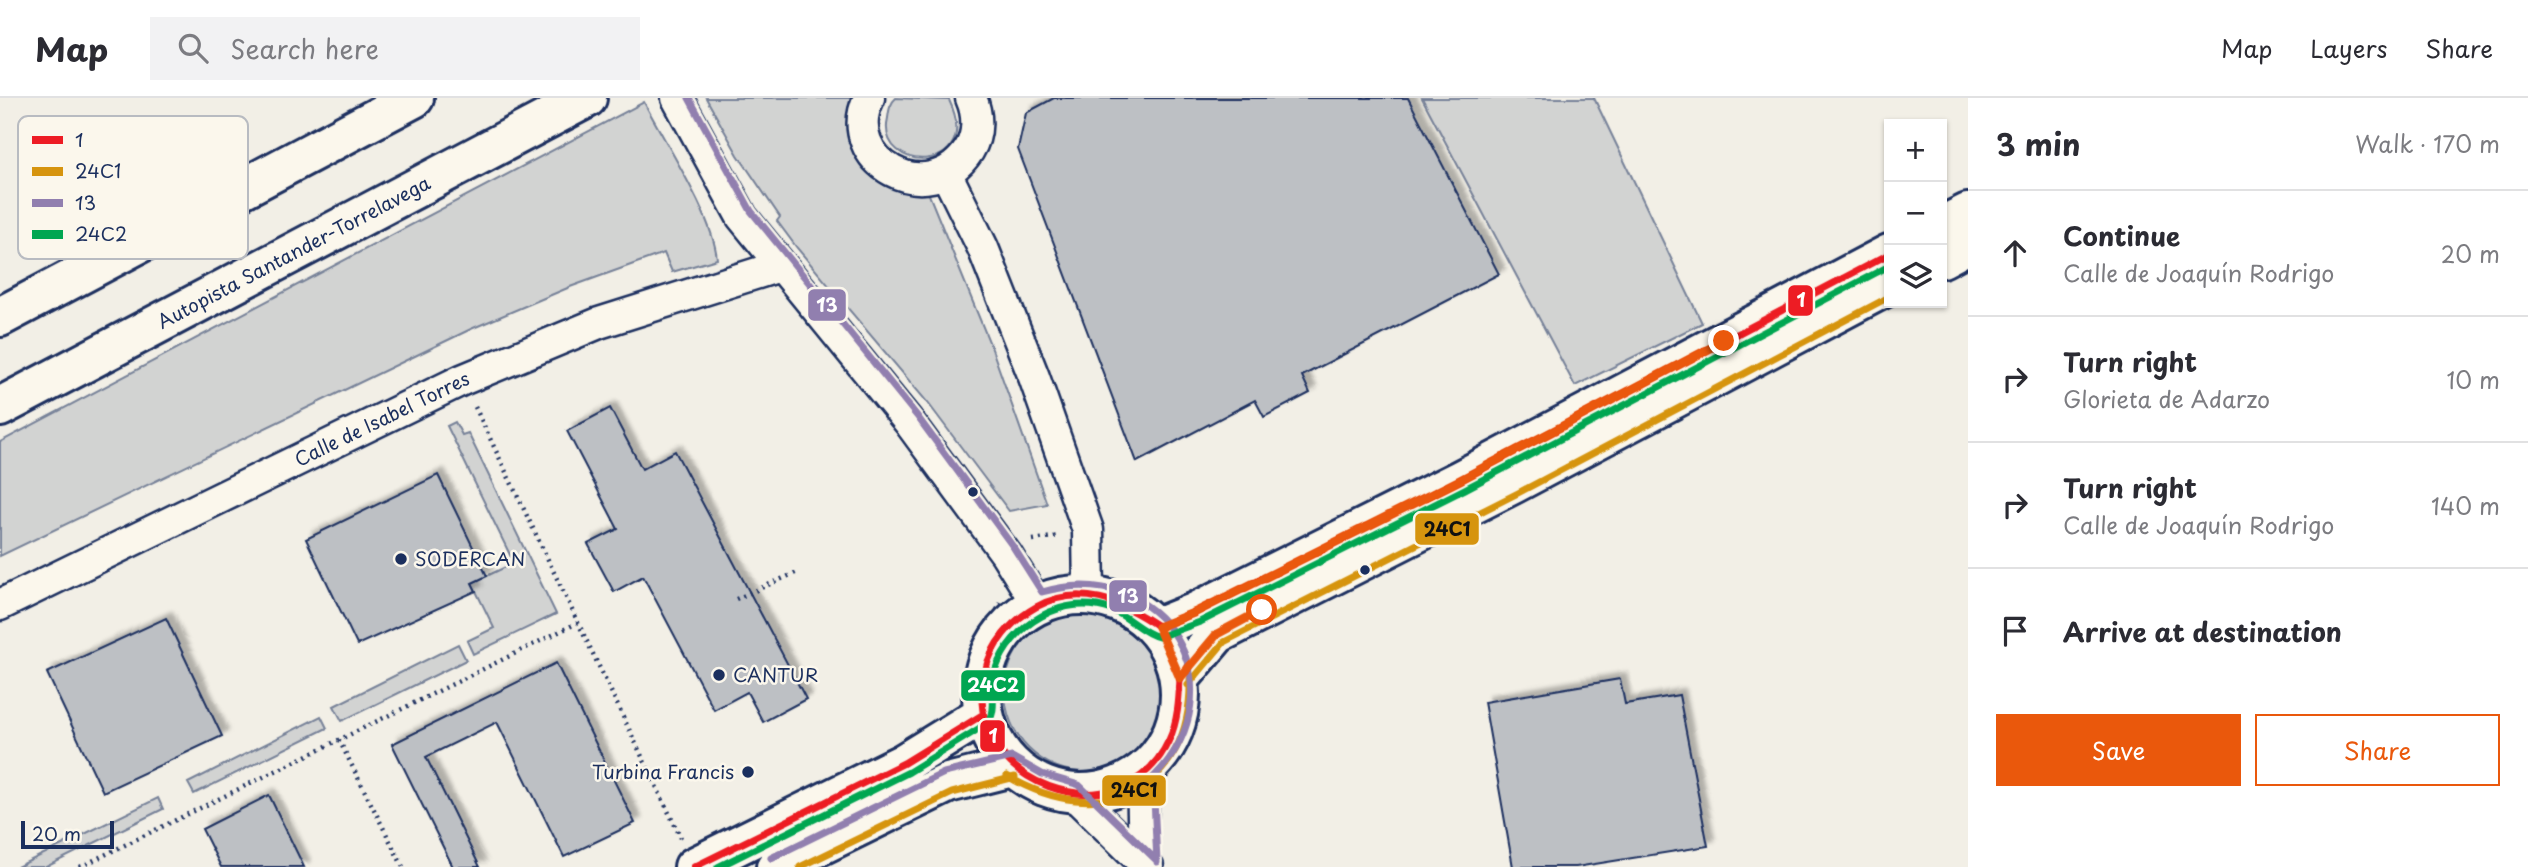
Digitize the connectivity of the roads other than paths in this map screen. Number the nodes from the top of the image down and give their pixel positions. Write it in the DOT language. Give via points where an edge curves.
graph roads {
  1 [pos="414,98"];
  2 [pos="587,98"];
  3 [pos="677,98"];
  4 [pos="869,98"];
  5 [pos="971,98"];
  6 [pos="946,173"];
  7 [pos="248,186"];
  8 [pos="1968,213"];
  9 [pos="1947,224"];
  10 [pos="1968,244"];
  11 [pos="1947,255"];
  12 [pos="1884,257"];
  13 [pos="110,259"];
  14 [pos="780,266"];
  15 [pos="1884,288"];
  16 [pos="0,317"];
  17 [pos="0,407"];
  18 [pos="1089,595"];
  19 [pos="1037,604"];
  20 [pos="0,605"];
  21 [pos="1158,627"];
  22 [pos="1180,678"];
  23 [pos="982,715"];
  24 [pos="1012,767"];
  25 [pos="1142,774"];
  26 [pos="1072,793"];
  27 [pos="1146,863"];
  28 [pos="695,867"];
  29 [pos="776,867"];
  1 -- 7 [label="main road"];
  2 -- 17 [label="main road, Autopista Santander-Torrelavega"];
  3 -- 14 [label="street" via="742,217"];
  4 -- 6 [label="street" via="864,132 877,159 895,173 916,179"];
  5 -- 6 [label="street" via="977,127 972,145 962,162"];
  6 -- 18 [label="street" via="983,248 1086,527"];
  8 -- 9 [label="main road"];
  10 -- 11 [label="main road"];
  12 -- 21 [label="main road" via="1460,480"];
  13 -- 16 [label="main road"];
  14 -- 19 [label="street" via="909,422"];
  14 -- 20 [label="street, Calle de Isabel Torres" via="599,323 462,380"];
  15 -- 22 [label="main road" via="1217,634"];
  18 -- 19 [label="main road"];
  18 -- 21 [label="main road" via="1124,604"];
  19 -- 23 [label="main road" via="1013,621 992,650 984,671"];
  21 -- 22 [label="main road"];
  22 -- 25 [label="main road" via="1180,713 1172,736"];
  23 -- 24 [label="main road"];
  23 -- 28 [label="main road" via="904,763"];
  24 -- 26 [label="main road" via="1038,784"];
  24 -- 29 [label="main road" via="948,783"];
  25 -- 26 [label="main road" via="1114,788"];
  25 -- 27 [label="street"];
  26 -- 27 [label="street"];
}
